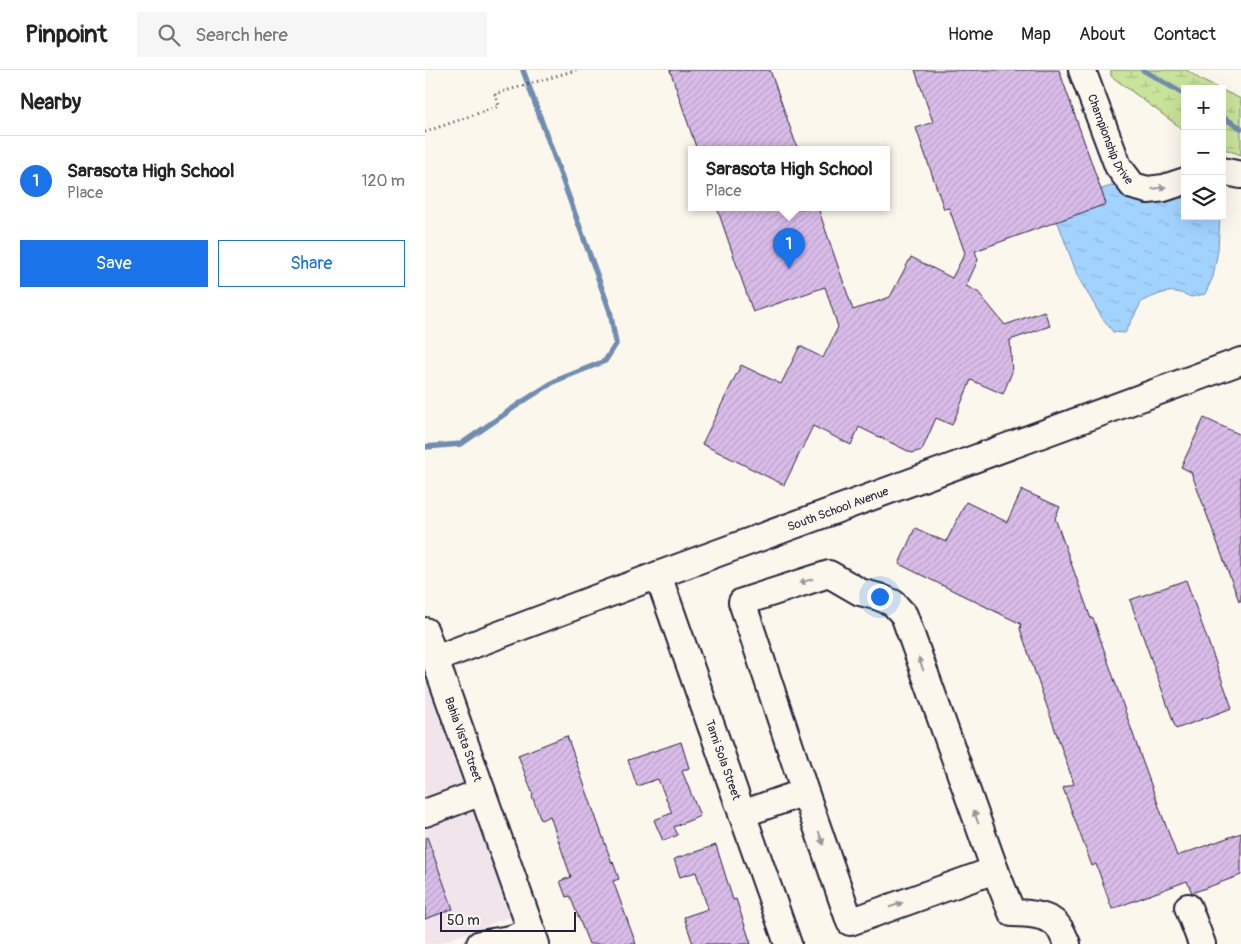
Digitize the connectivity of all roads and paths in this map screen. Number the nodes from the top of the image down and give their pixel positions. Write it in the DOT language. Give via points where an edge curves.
graph roads {
  1 [pos="576,70"];
  2 [pos="1082,70"];
  3 [pos="425,132"];
  4 [pos="1226,172"];
  5 [pos="1241,175"];
  6 [pos="1181,182"];
  7 [pos="1241,361"];
  8 [pos="658,575"];
  9 [pos="425,631"];
  10 [pos="435,659"];
  11 [pos="483,792"];
  12 [pos="805,792"];
  13 [pos="425,813"];
  14 [pos="742,814"];
  15 [pos="995,870"];
  16 [pos="1188,907"];
  17 [pos="534,938"];
  18 [pos="480,944"];
  19 [pos="788,944"];
  20 [pos="1067,944"];
  21 [pos="1202,944"];
  1 -- 3 [label="path" via="495,94 499,106"];
  2 -- 6 [label="street, Championship Drive, one-way" via="1118,166 1133,186 1148,190"];
  4 -- 5 [label="street"];
  7 -- 8 [label="street, South School Avenue"];
  8 -- 10 [label="street, South School Avenue"];
  8 -- 14 [label="street, Tami Sola Street"];
  9 -- 10 [label="street, Bahia Vista Street"];
  10 -- 11 [label="street, Bahia Vista Street"];
  11 -- 13 [label="street, Bahia Vista Street"];
  11 -- 17 [label="street, Bahia Vista Street"];
  12 -- 14 [label="street"];
  12 -- 15 [label="street, one-way" via="850,922"];
  15 -- 12 [label="street, one-way" via="904,615 893,603 861,592 829,574 742,602"];
  14 -- 19 [label="street, Tami Sola Street"];
  15 -- 20 [label="street" via="1012,913 1029,913 1055,923"];
  16 -- 21 [label="street"];
  17 -- 18 [label="street"];
}
